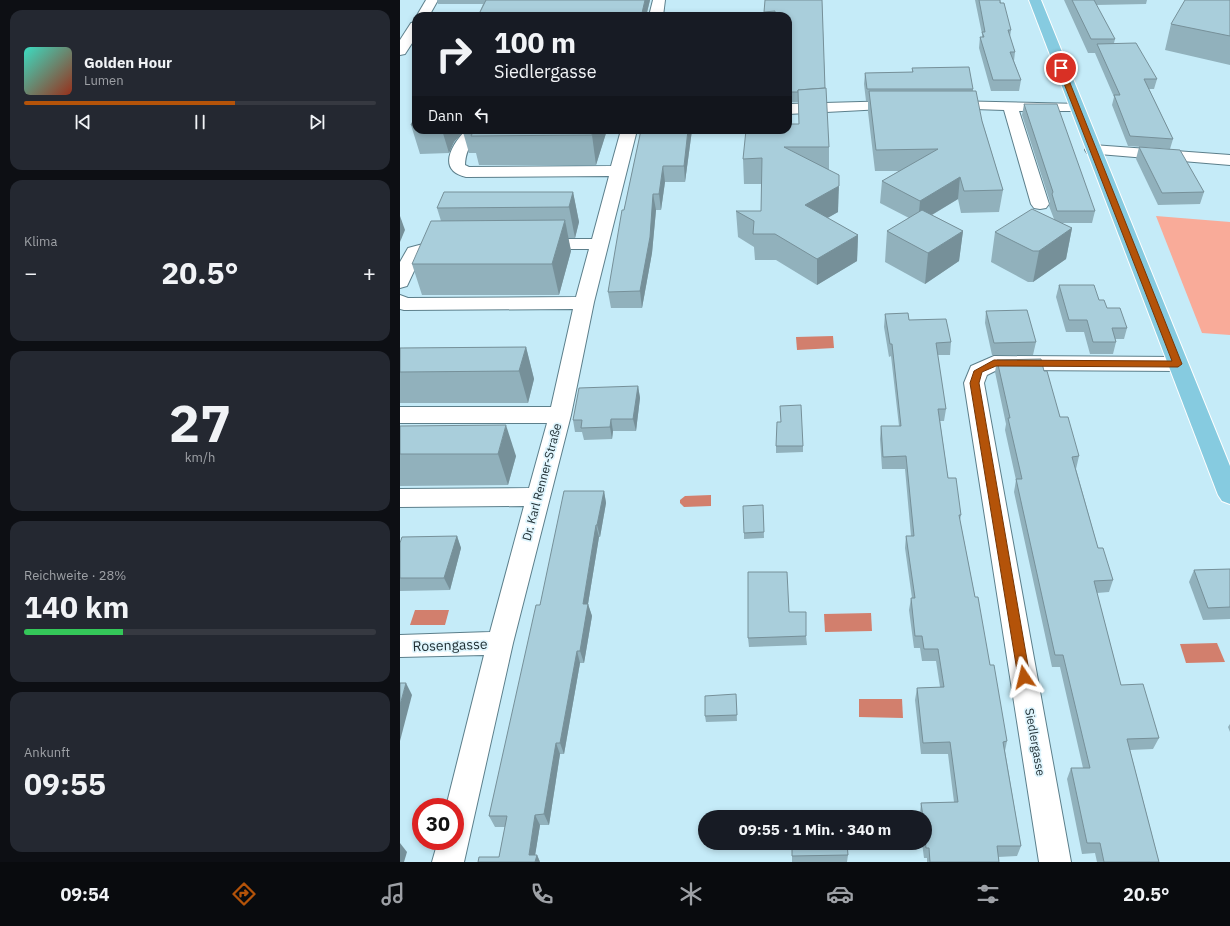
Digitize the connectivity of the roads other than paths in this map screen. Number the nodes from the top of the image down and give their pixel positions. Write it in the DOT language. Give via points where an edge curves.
graph roads {
  1 [pos="432,0"];
  2 [pos="659,0"];
  3 [pos="1035,0"];
  4 [pos="424,12"];
  5 [pos="657,12"];
  6 [pos="412,32"];
  7 [pos="400,51"];
  8 [pos="910,105"];
  9 [pos="933,105"];
  10 [pos="1010,106"];
  11 [pos="1076,107"];
  12 [pos="792,109"];
  13 [pos="468,134"];
  14 [pos="628,134"];
  15 [pos="1093,150"];
  16 [pos="1230,160"];
  17 [pos="618,171"];
  18 [pos="1040,204"];
  19 [pos="522,244"];
  20 [pos="599,244"];
  21 [pos="461,245"];
  22 [pos="400,282"];
  23 [pos="400,301"];
  24 [pos="584,302"];
  25 [pos="1178,364"];
  26 [pos="400,415"];
  27 [pos="560,415"];
  28 [pos="1230,495"];
  29 [pos="538,497"];
  30 [pos="400,498"];
  31 [pos="500,643"];
  32 [pos="400,646"];
  33 [pos="463,798"];
  34 [pos="451,850"];
  35 [pos="448,862"];
  36 [pos="1055,862"];
  1 -- 4 [label="street"];
  2 -- 5 [label="street"];
  3 -- 11 [label="main road"];
  6 -- 7 [label="street"];
  8 -- 12 [label="street"];
  9 -- 10 [label="street"];
  10 -- 11 [label="street"];
  10 -- 18 [label="street"];
  11 -- 15 [label="main road"];
  13 -- 17 [label="street" via="457,160 457,167 466,172"];
  14 -- 17 [label="street, Dr. Karl Renner-Straße"];
  15 -- 16 [label="street"];
  15 -- 25 [label="main road"];
  17 -- 20 [label="street, Dr. Karl Renner-Straße"];
  19 -- 20 [label="street"];
  20 -- 24 [label="street, Dr. Karl Renner-Straße"];
  21 -- 22 [label="street" via="438,245 414,252"];
  23 -- 24 [label="street" via="404,304"];
  24 -- 27 [label="street, Dr. Karl Renner-Straße"];
  25 -- 28 [label="main road"];
  25 -- 36 [label="street, Siedlergasse" via="994,363 978,371 974,383"];
  26 -- 27 [label="street"];
  27 -- 29 [label="street, Dr. Karl Renner-Straße"];
  29 -- 30 [label="street"];
  29 -- 31 [label="street, Dr. Karl Renner-Straße"];
  31 -- 32 [label="street, Rosengasse"];
  31 -- 33 [label="street, Dr. Karl Renner-Straße"];
  34 -- 35 [label="street"];
}
